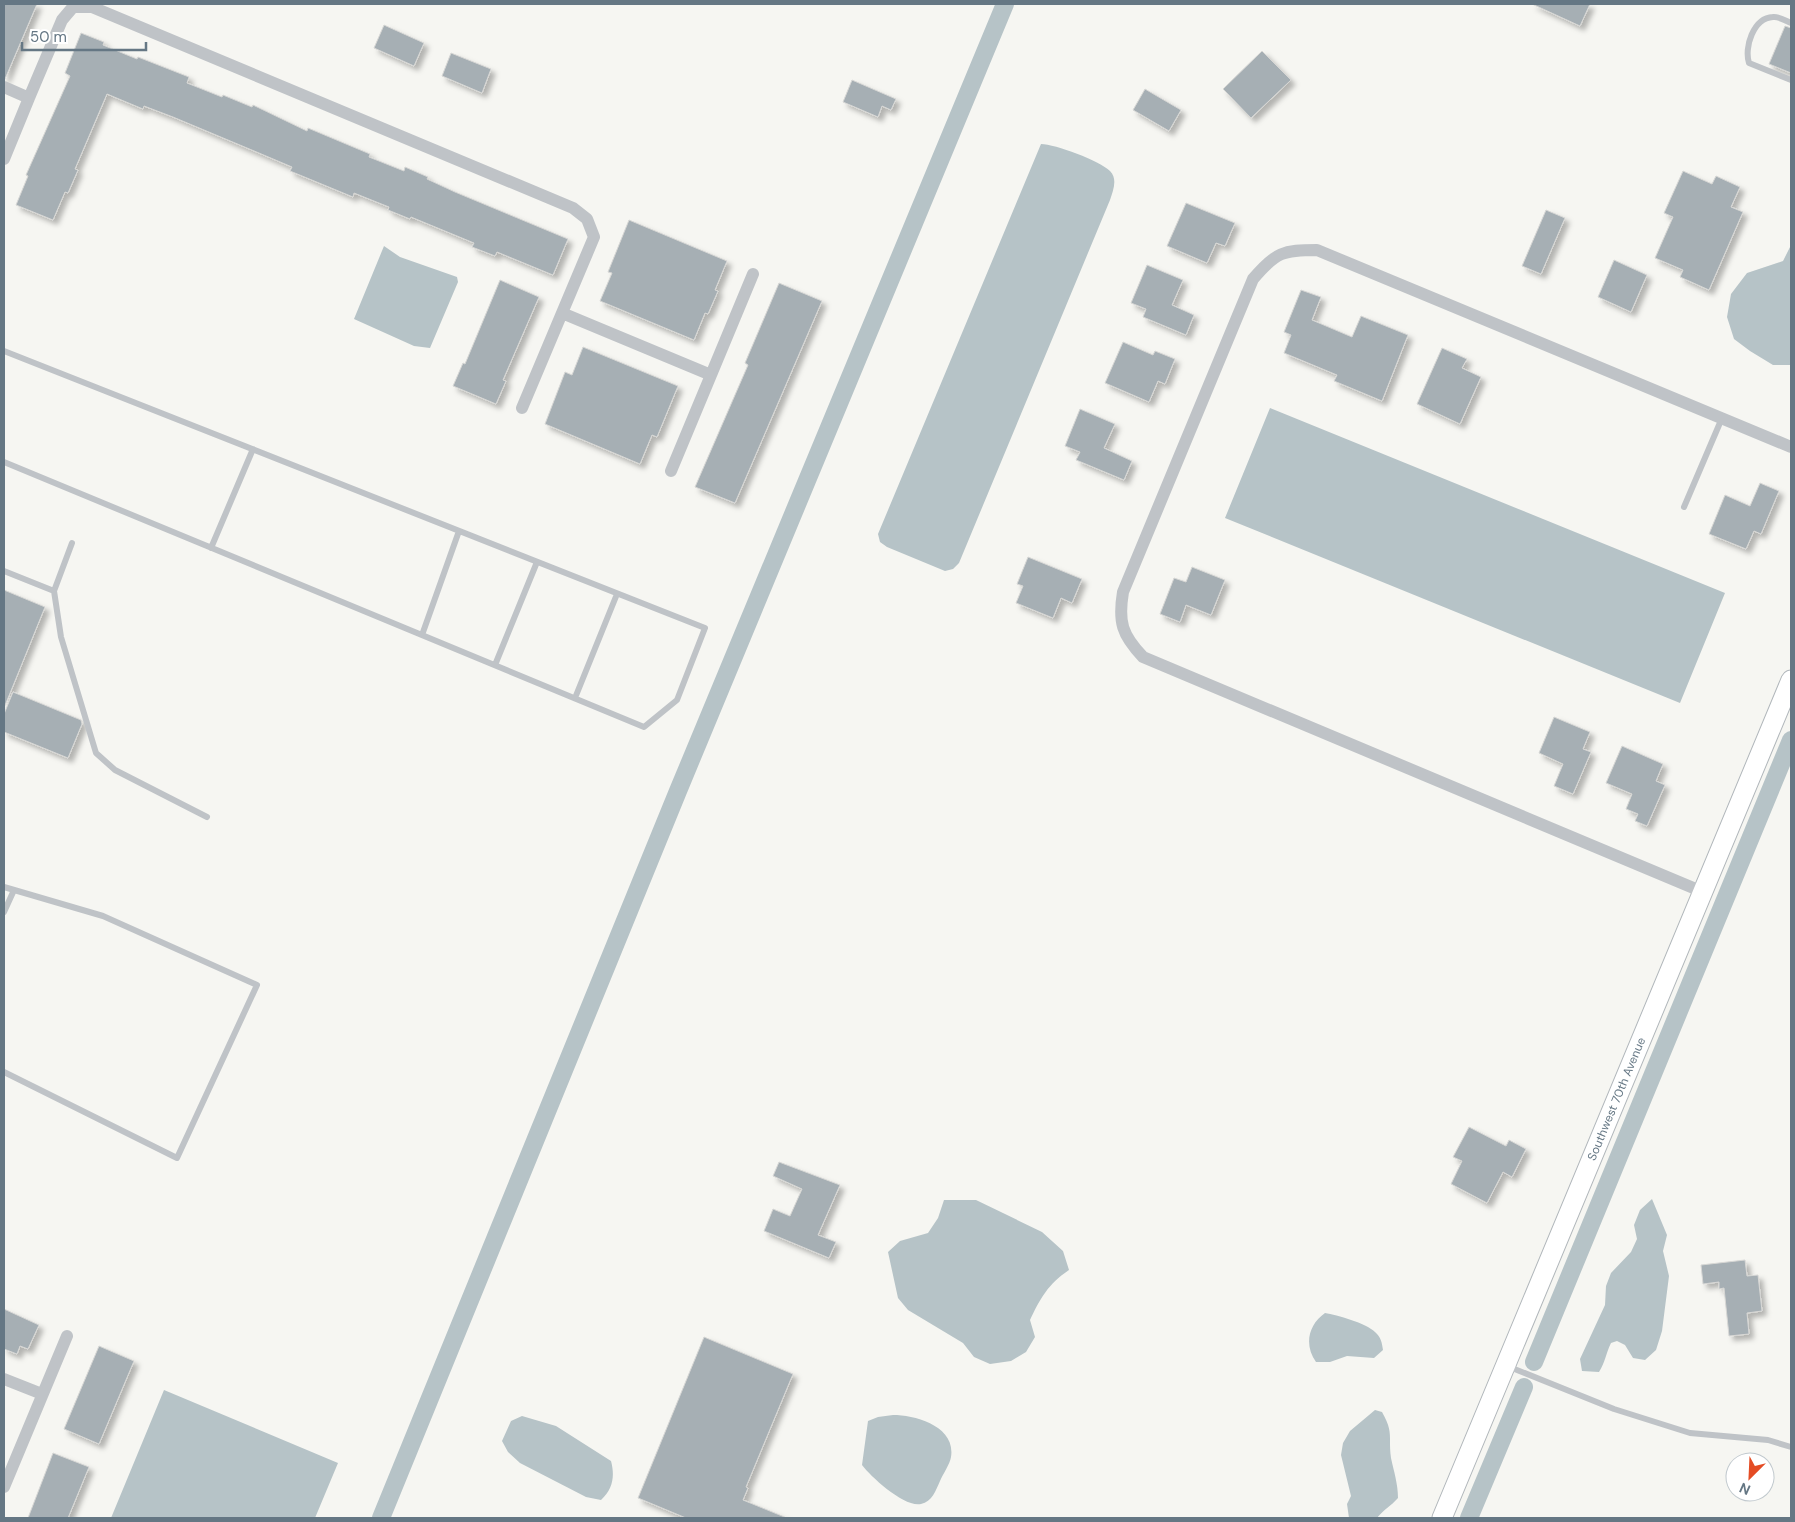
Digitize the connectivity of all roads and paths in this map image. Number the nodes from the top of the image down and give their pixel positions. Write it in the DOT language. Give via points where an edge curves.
graph roads {
  1 [pos="1791,23"];
  2 [pos="1791,80"];
  3 [pos="4,88"];
  4 [pos="29,98"];
  5 [pos="4,159"];
  6 [pos="753,274"];
  7 [pos="562,312"];
  8 [pos="4,351"];
  9 [pos="712,375"];
  10 [pos="522,408"];
  11 [pos="1722,418"];
  12 [pos="1791,447"];
  13 [pos="253,449"];
  14 [pos="4,462"];
  15 [pos="672,471"];
  16 [pos="1684,506"];
  17 [pos="459,531"];
  18 [pos="72,544"];
  19 [pos="211,548"];
  20 [pos="537,562"];
  21 [pos="4,571"];
  22 [pos="54,591"];
  23 [pos="617,594"];
  24 [pos="422,635"];
  25 [pos="495,665"];
  26 [pos="1791,680"];
  27 [pos="575,698"];
  28 [pos="207,817"];
  29 [pos="4,887"];
  30 [pos="14,890"];
  31 [pos="1703,892"];
  32 [pos="4,912"];
  33 [pos="4,1072"];
  34 [pos="67,1336"];
  35 [pos="1506,1366"];
  36 [pos="4,1378"];
  37 [pos="42,1394"];
  38 [pos="1791,1447"];
  39 [pos="10,1456"];
  40 [pos="4,1486"];
  41 [pos="1442,1518"];
  1 -- 2 [label="lane" via="1774,16 1764,19 1757,24 1746,53 1749,63"];
  3 -- 4 [label="street"];
  4 -- 5 [label="street"];
  4 -- 7 [label="street" via="62,20 73,7 92,7 572,208 587,219 594,237"];
  6 -- 9 [label="street"];
  7 -- 9 [label="street"];
  7 -- 10 [label="street"];
  8 -- 13 [label="lane"];
  9 -- 15 [label="street"];
  11 -- 12 [label="street"];
  11 -- 16 [label="lane"];
  11 -- 31 [label="street" via="1317,250 1292,250 1270,259 1253,278 1123,592 1119,614 1127,640 1143,657 1170,670"];
  13 -- 17 [label="lane"];
  13 -- 19 [label="lane"];
  14 -- 19 [label="lane"];
  17 -- 20 [label="lane"];
  17 -- 24 [label="lane"];
  18 -- 22 [label="lane"];
  19 -- 24 [label="lane"];
  20 -- 23 [label="lane"];
  20 -- 25 [label="lane"];
  21 -- 22 [label="lane"];
  22 -- 28 [label="lane" via="61,637 96,753 115,770"];
  23 -- 27 [label="lane"];
  23 -- 27 [label="lane" via="705,628 677,700 644,727"];
  24 -- 25 [label="lane"];
  25 -- 27 [label="lane"];
  26 -- 31 [label="street, Southwest 70th Avenue"];
  29 -- 30 [label="lane"];
  30 -- 32 [label="lane"];
  30 -- 33 [label="lane" via="102,916 257,985 177,1158"];
  31 -- 35 [label="street, Southwest 70th Avenue"];
  34 -- 37 [label="street"];
  35 -- 38 [label="lane" via="1614,1409 1690,1433 1768,1440"];
  35 -- 41 [label="street, Southwest 70th Avenue"];
  36 -- 37 [label="street"];
  37 -- 39 [label="street"];
  39 -- 40 [label="street"];
}
